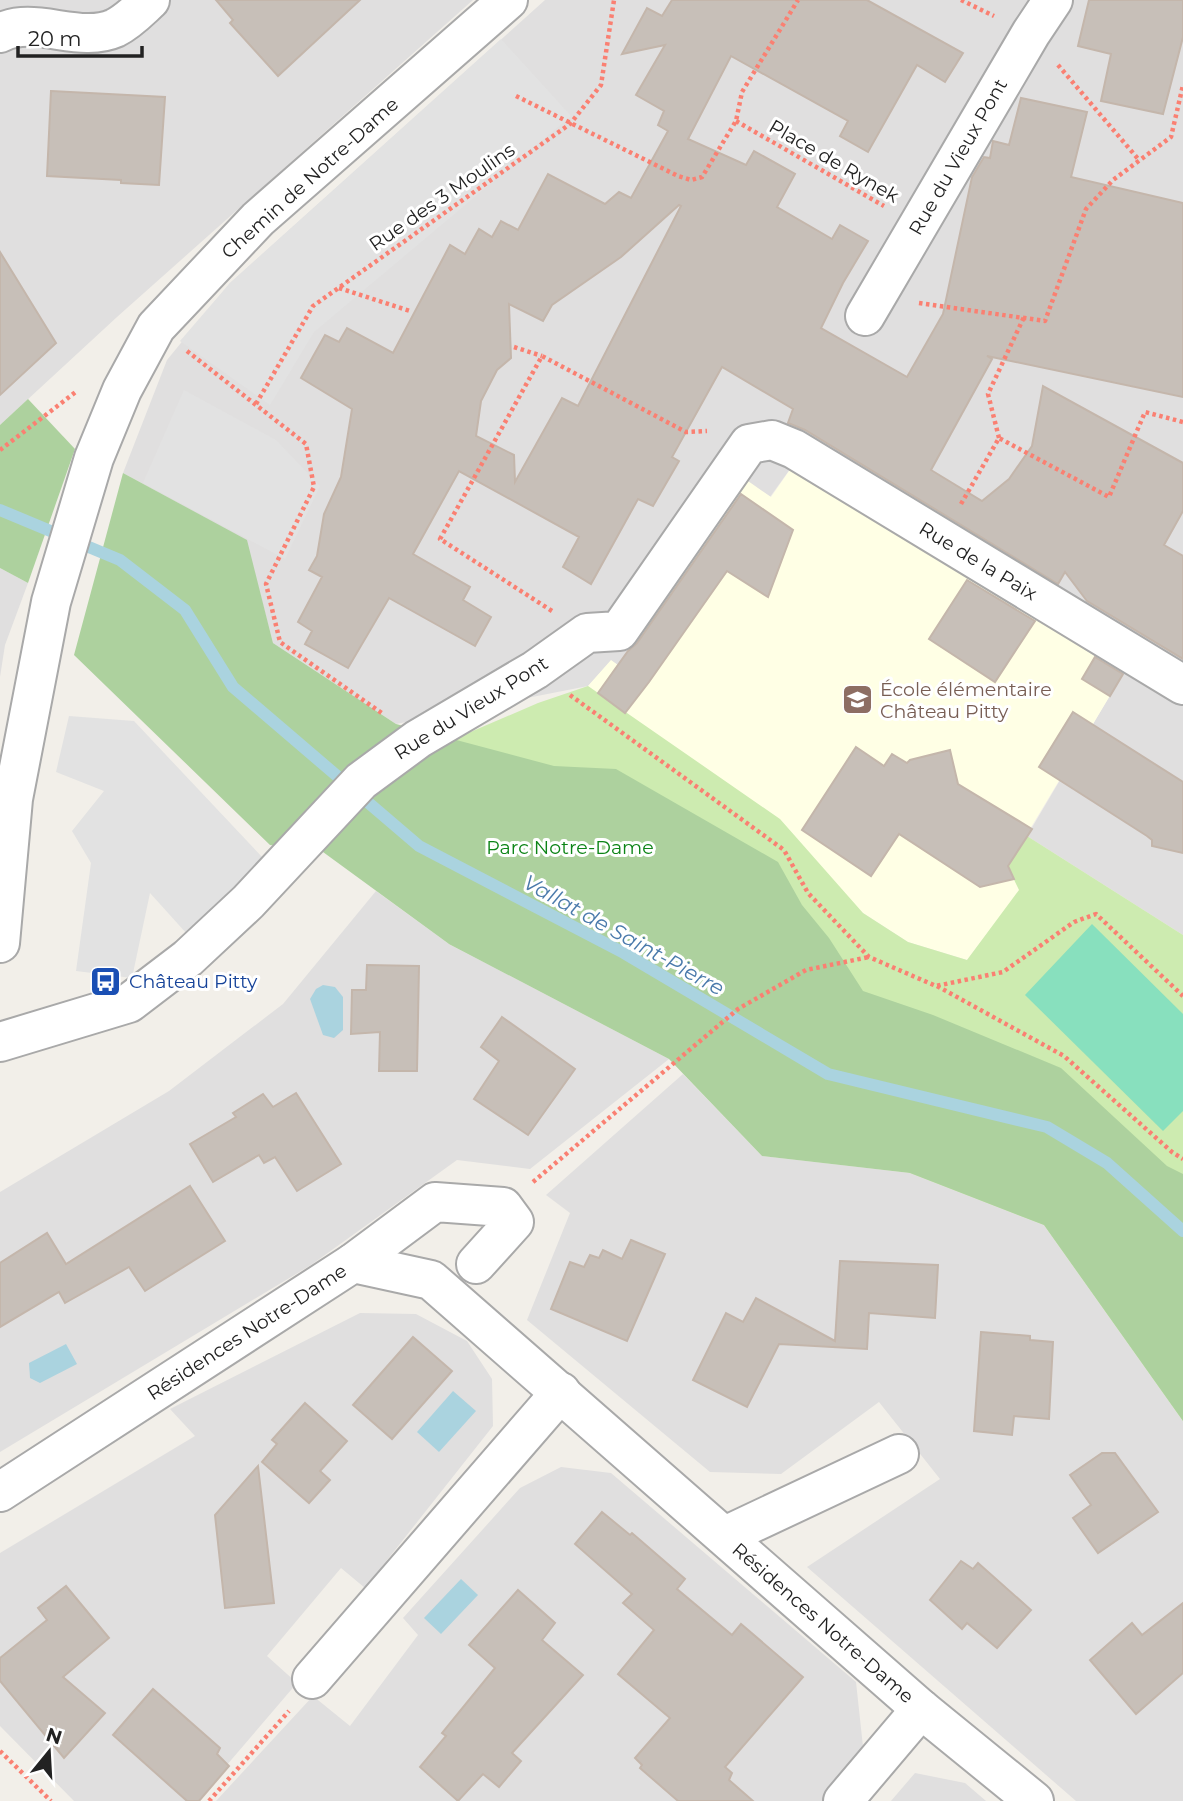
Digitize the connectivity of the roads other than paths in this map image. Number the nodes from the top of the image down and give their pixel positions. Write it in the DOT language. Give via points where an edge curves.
graph roads {
  1 [pos="150,0"];
  2 [pos="508,0"];
  3 [pos="1053,0"];
  4 [pos="0,33"];
  5 [pos="870,306"];
  6 [pos="772,440"];
  7 [pos="1183,685"];
  8 [pos="0,943"];
  9 [pos="0,1042"];
  10 [pos="353,1263"];
  11 [pos="476,1264"];
  12 [pos="561,1392"];
  13 [pos="899,1454"];
  14 [pos="0,1492"];
  15 [pos="725,1536"];
  16 [pos="312,1679"];
  17 [pos="921,1709"];
  18 [pos="844,1801"];
  19 [pos="1034,1801"];
  1 -- 4 [label="street" via="113,29 12,27"];
  2 -- 8 [label="street, Chemin de Notre-Dame" via="258,219 156,327 122,390 94,458 51,602 13,799"];
  3 -- 5 [label="street, Rue du Vieux Pont"];
  6 -- 7 [label="street, Rue de la Paix" via="794,449"];
  6 -- 9 [label="street, Rue du Vieux Pont" via="750,444 619,631 587,633 535,670 418,739 353,790 248,902 188,958 129,1003"];
  10 -- 11 [label="street" via="435,1202 503,1207 514,1222"];
  10 -- 12 [label="street, Résidences Notre-Dame" via="431,1280"];
  10 -- 14 [label="street, Résidences Notre-Dame"];
  12 -- 15 [label="street, Résidences Notre-Dame"];
  12 -- 16 [label="street"];
  13 -- 15 [label="street, Résidences Notre-Dame"];
  15 -- 17 [label="street, Résidences Notre-Dame"];
  17 -- 18 [label="street, Résidences Notre-Dame"];
  17 -- 19 [label="street, Résidences Notre-Dame"];
}
